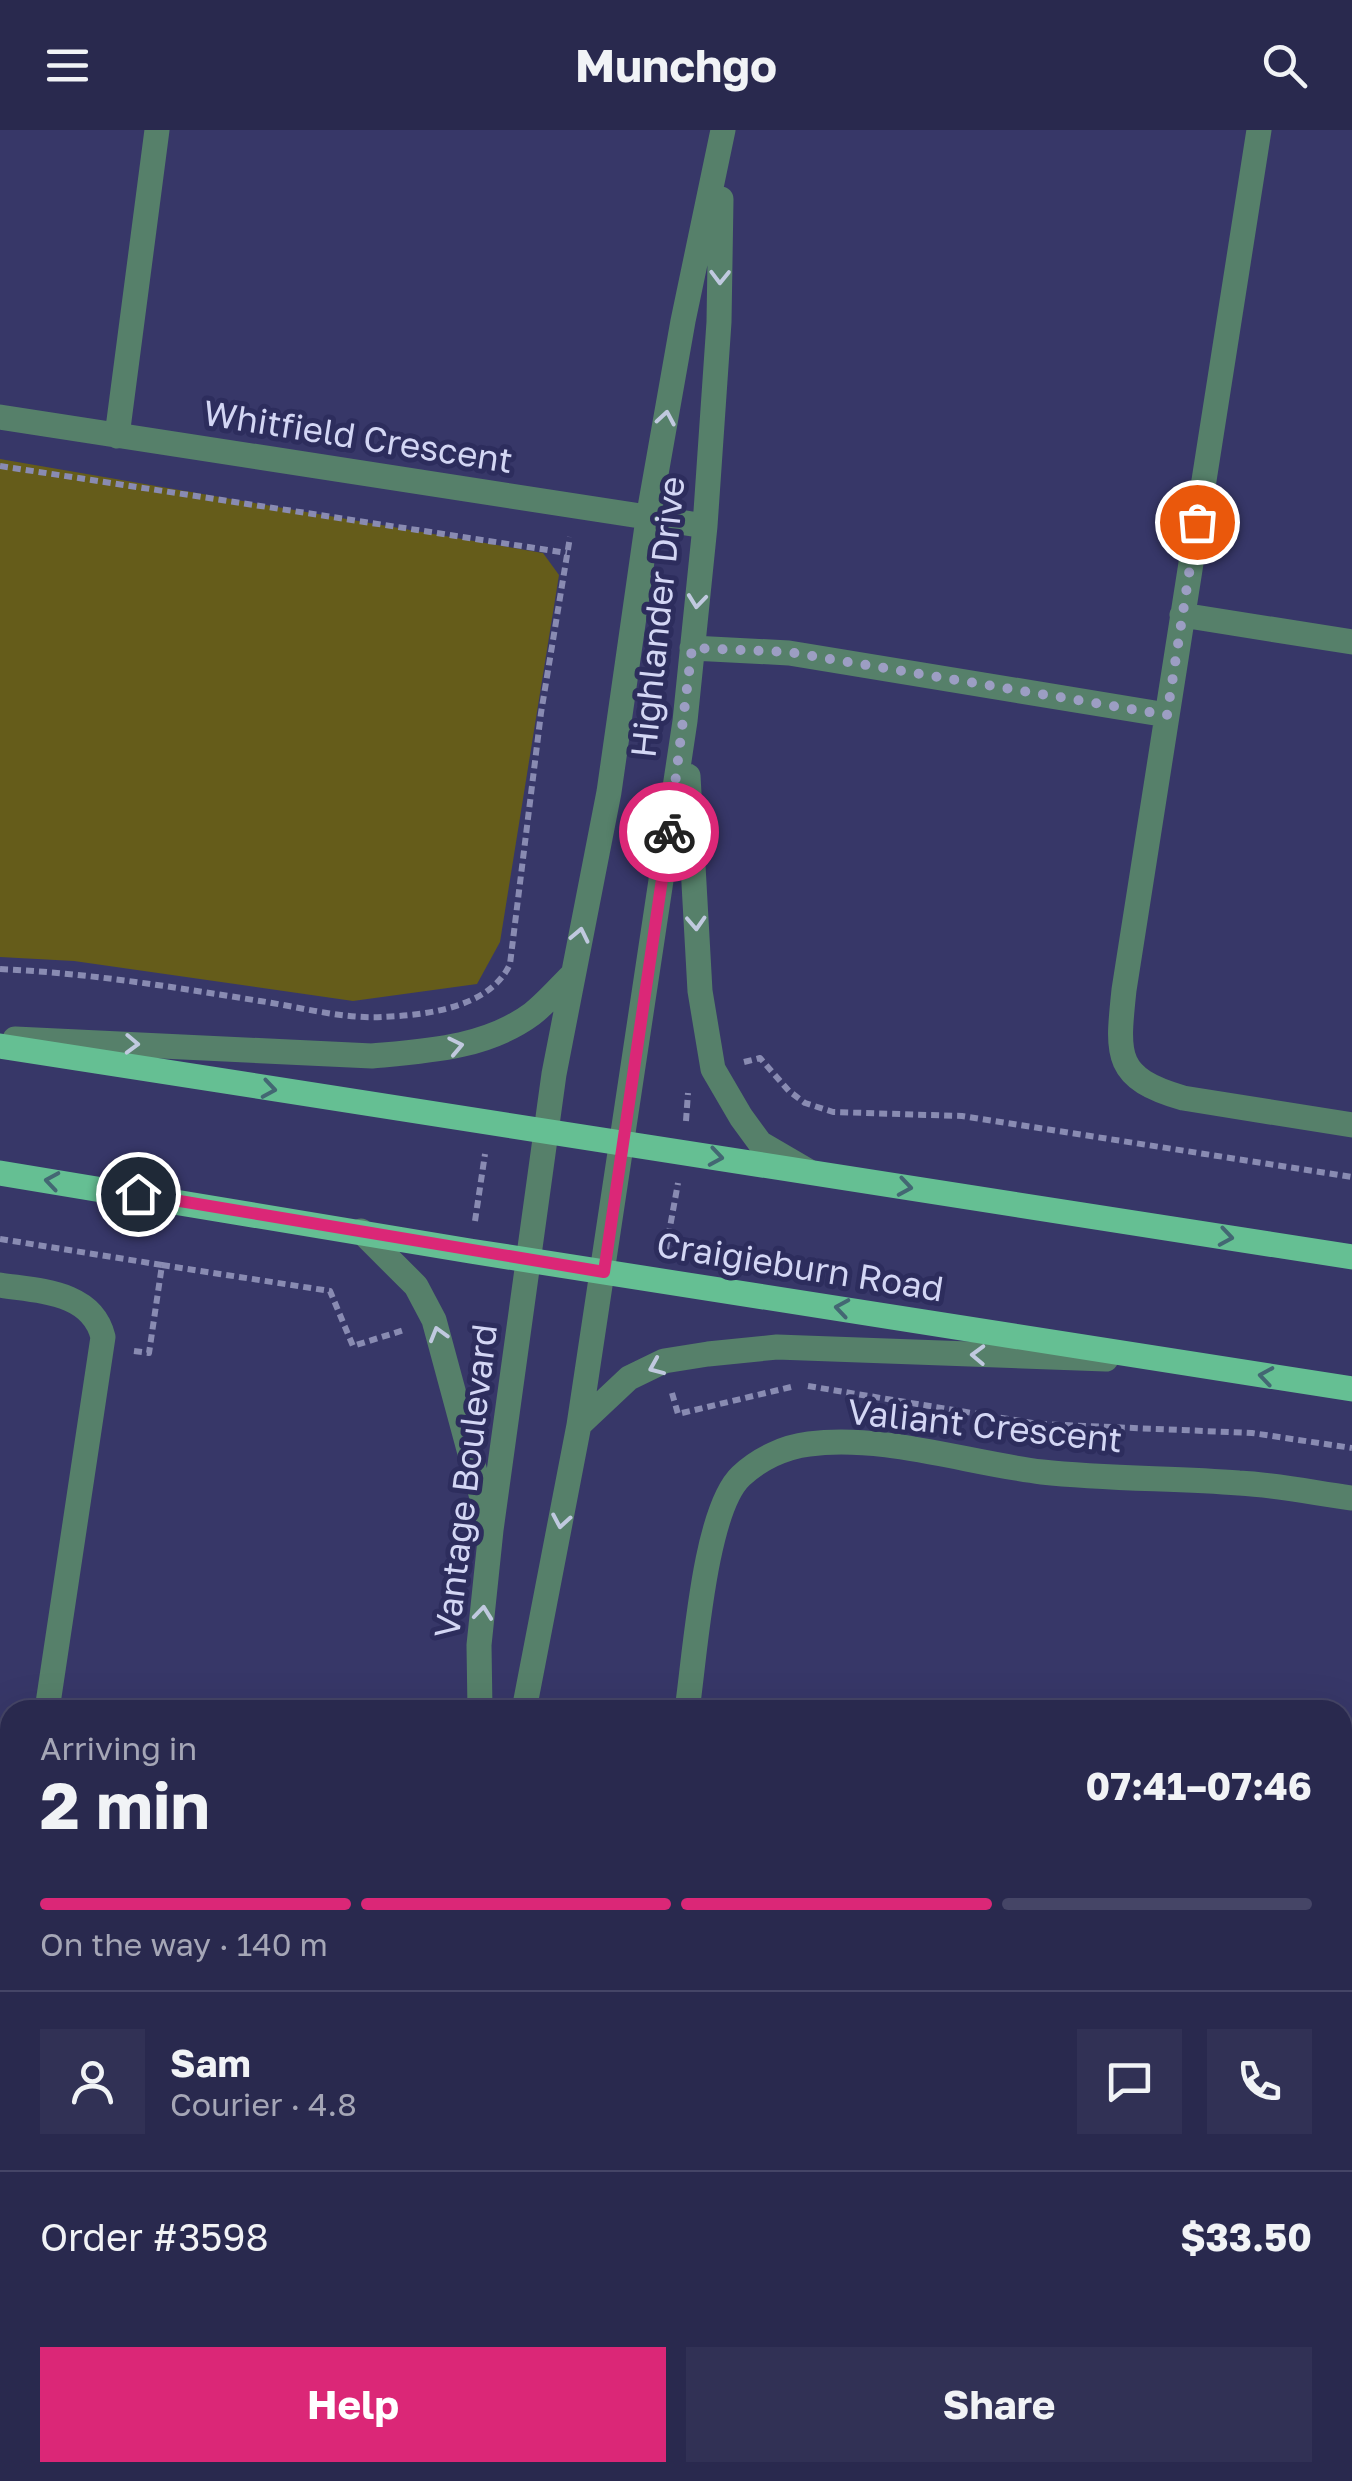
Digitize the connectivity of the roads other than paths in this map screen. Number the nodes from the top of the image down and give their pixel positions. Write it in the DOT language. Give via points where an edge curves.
graph roads {
  1 [pos="156,130"];
  2 [pos="1259,130"];
  3 [pos="722,137"];
  4 [pos="0,417"];
  5 [pos="117,436"];
  6 [pos="648,519"];
  7 [pos="705,526"];
  8 [pos="1182,615"];
  9 [pos="1352,642"];
  10 [pos="692,648"];
  11 [pos="1167,715"];
  12 [pos="685,721"];
  13 [pos="572,975"];
  14 [pos="0,1042"];
  15 [pos="1352,1125"];
  16 [pos="546,1134"];
  17 [pos="623,1145"];
  18 [pos="808,1171"];
  19 [pos="0,1172"];
  20 [pos="361,1231"];
  21 [pos="1352,1257"];
  22 [pos="528,1260"];
  23 [pos="604,1272"];
  24 [pos="0,1285"];
  25 [pos="1180,1362"];
  26 [pos="1352,1389"];
  27 [pos="579,1425"];
  28 [pos="1352,1498"];
  29 [pos="491,1530"];
  30 [pos="48,1700"];
  31 [pos="480,1700"];
  32 [pos="526,1700"];
  33 [pos="689,1700"];
  1 -- 5 [label="street"];
  2 -- 8 [label="street"];
  6 -- 3 [label="street, Highlander Drive, one-way"];
  3 -- 7 [label="street, Highlander Drive, one-way" via="720,322"];
  4 -- 5 [label="street, Whitfield Crescent"];
  5 -- 6 [label="street, Whitfield Crescent"];
  6 -- 7 [label="street, Whitfield Crescent"];
  13 -- 6 [label="street, Highlander Drive, one-way" via="609,792"];
  7 -- 10 [label="street, Highlander Drive, one-way"];
  8 -- 9 [label="street"];
  8 -- 11 [label="street"];
  10 -- 11 [label="street" via="788,652"];
  10 -- 12 [label="street, Highlander Drive"];
  11 -- 15 [label="street" via="1124,990 1126,1066 1146,1085 1184,1098"];
  12 -- 17 [label="street, Highlander Drive"];
  12 -- 18 [label="street, one-way" via="700,991 713,1069 760,1143"];
  14 -- 13 [label="street, one-way" via="372,1056 432,1051 515,1025"];
  13 -- 16 [label="street, Highlander Drive"];
  14 -- 16 [label="main road, one-way"];
  16 -- 17 [label="main road"];
  16 -- 22 [label="street, Highlander Drive"];
  17 -- 18 [label="main road, one-way"];
  17 -- 23 [label="street, Highlander Drive"];
  18 -- 21 [label="main road, one-way"];
  20 -- 19 [label="main road, Craigieburn Road, one-way"];
  20 -- 22 [label="main road, Craigieburn Road"];
  29 -- 20 [label="street, one-way" via="434,1320 416,1286"];
  22 -- 23 [label="main road, Craigieburn Road"];
  22 -- 29 [label="street, Vantage Boulevard"];
  25 -- 23 [label="main road, Craigieburn Road, one-way"];
  23 -- 27 [label="street"];
  24 -- 30 [label="street" via="73,1299 92,1314 102,1337"];
  26 -- 25 [label="main road, Craigieburn Road, one-way"];
  25 -- 27 [label="street, one-way" via="777,1347 664,1362 630,1378"];
  27 -- 32 [label="street, one-way"];
  28 -- 33 [label="street, Valiant Crescent" via="1244,1483 1040,1472 854,1444 807,1444 773,1454 739,1477 722,1506"];
  31 -- 29 [label="street, Vantage Boulevard, one-way"];
}
